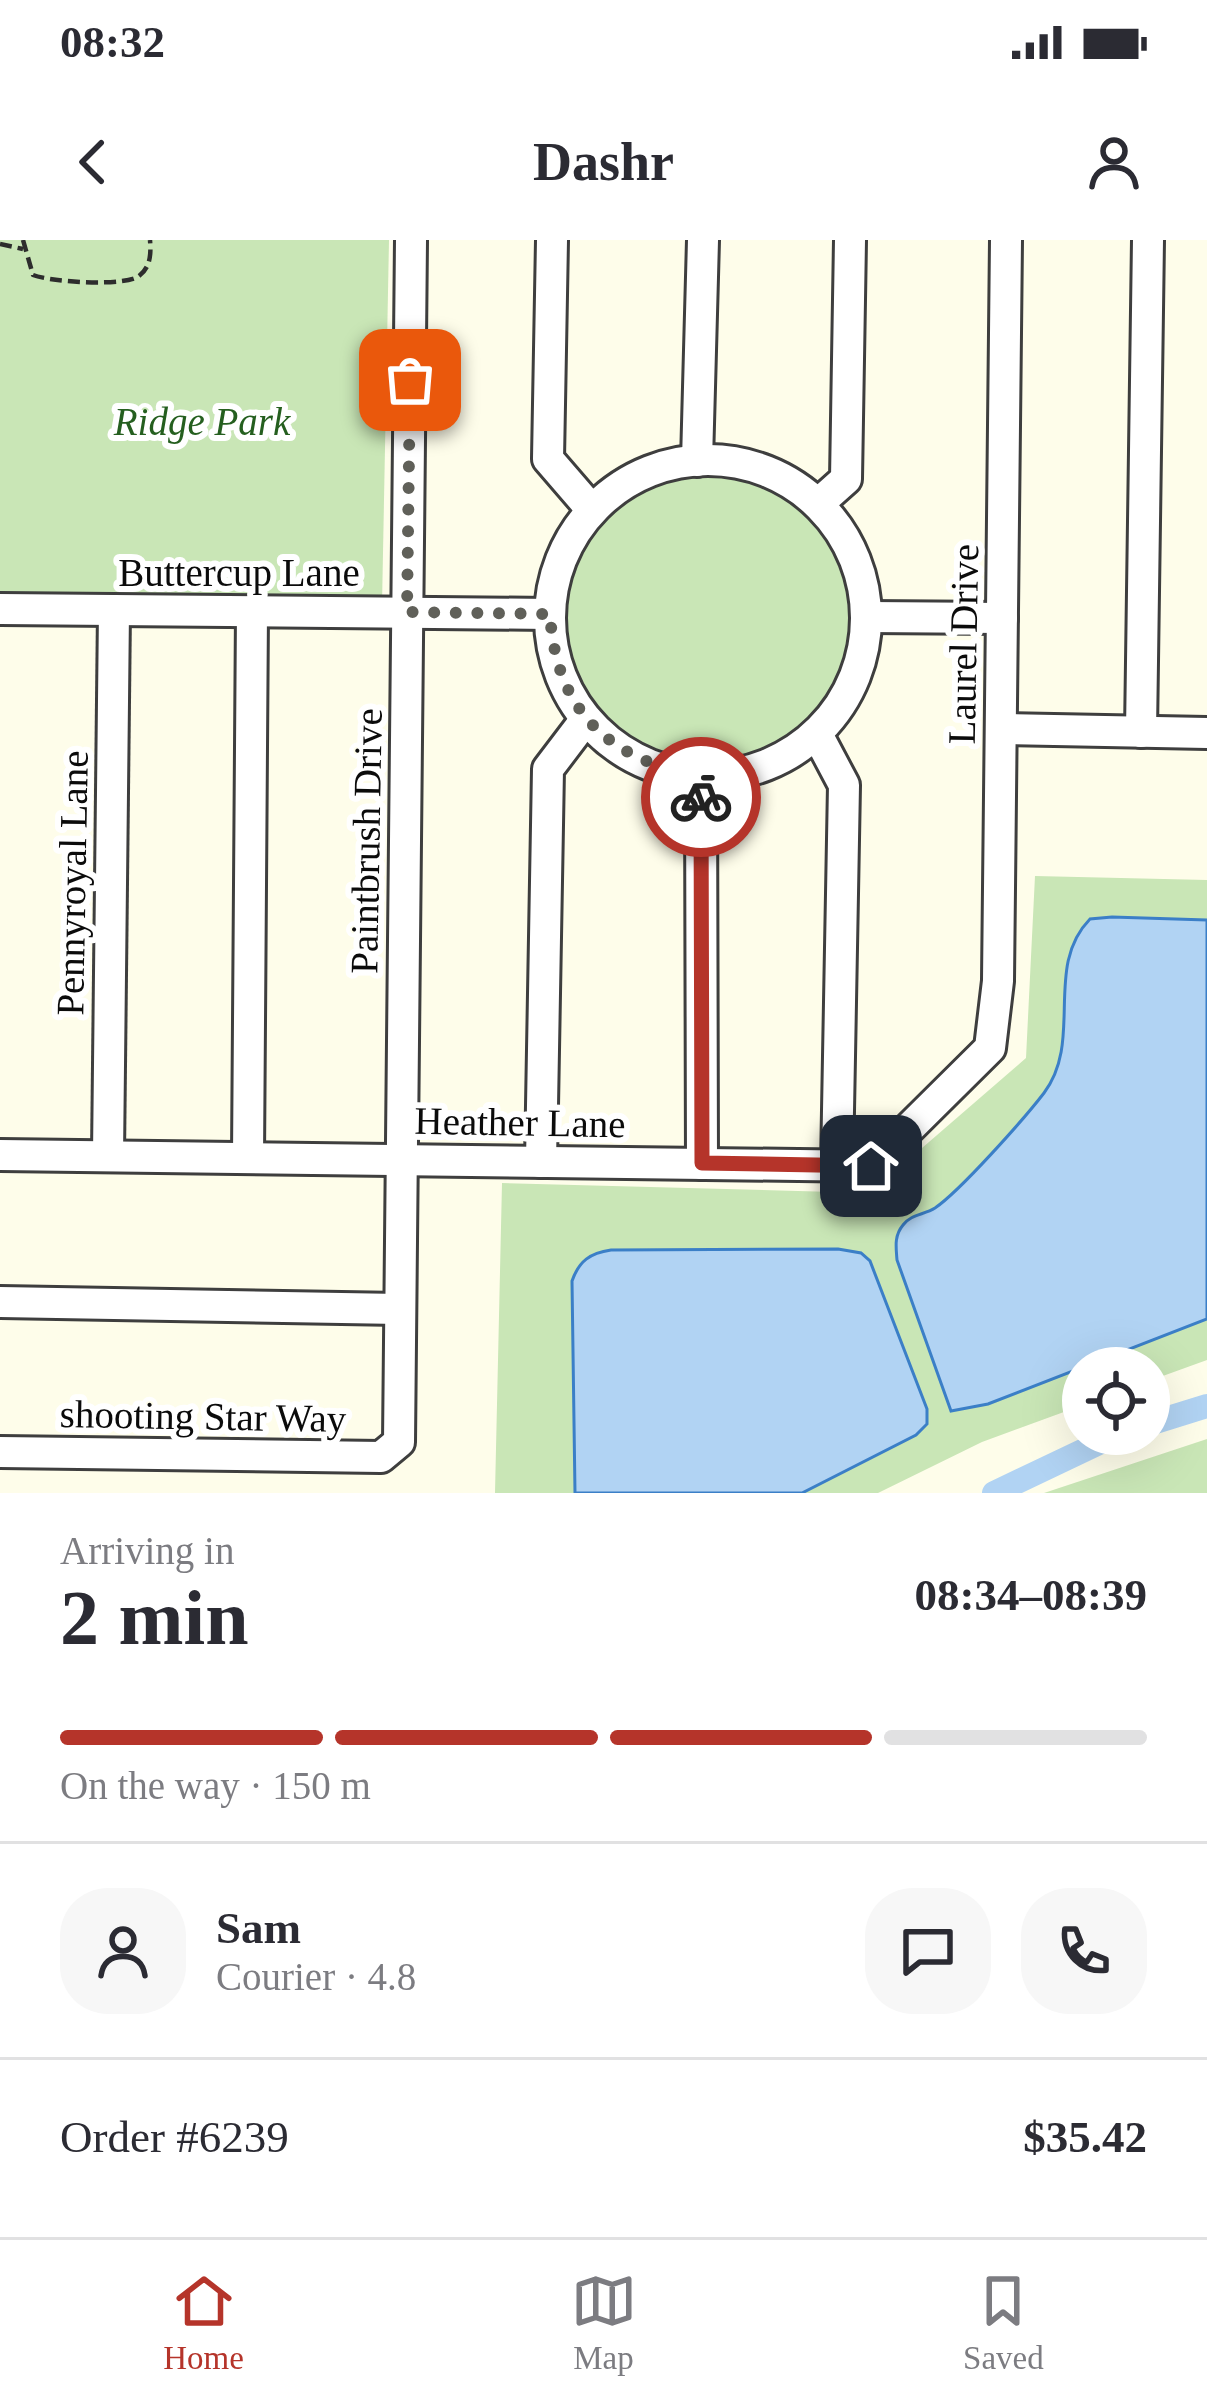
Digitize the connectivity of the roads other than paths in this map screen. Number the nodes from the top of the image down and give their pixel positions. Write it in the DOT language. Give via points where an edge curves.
graph roads {
  1 [pos="411,240"];
  2 [pos="551,240"];
  3 [pos="703,240"];
  4 [pos="850,240"];
  5 [pos="1006,240"];
  6 [pos="1148,240"];
  7 [pos="697,460"];
  8 [pos="818,504"];
  9 [pos="592,510"];
  10 [pos="0,609"];
  11 [pos="114,610"];
  12 [pos="252,611"];
  13 [pos="407,612"];
  14 [pos="550,614"];
  15 [pos="868,617"];
  16 [pos="1002,618"];
  17 [pos="586,719"];
  18 [pos="1001,730"];
  19 [pos="1142,732"];
  20 [pos="1207,733"];
  21 [pos="817,734"];
  22 [pos="701,777"];
  23 [pos="990,1048"];
  24 [pos="0,1155"];
  25 [pos="108,1156"];
  26 [pos="248,1158"];
  27 [pos="402,1160"];
  28 [pos="541,1162"];
  29 [pos="702,1163"];
  30 [pos="837,1165"];
  31 [pos="0,1302"];
  32 [pos="400,1309"];
  33 [pos="399,1442"];
  34 [pos="0,1452"];
  1 -- 13 [label="street, Paintbrush Drive"];
  2 -- 9 [label="street" via="548,459"];
  3 -- 7 [label="street"];
  4 -- 8 [label="street" via="846,479"];
  5 -- 16 [label="street, Laurel Drive"];
  6 -- 19 [label="street"];
  7 -- 8 [label="street" via="741,463 782,478"];
  7 -- 9 [label="street" via="623,485"];
  8 -- 15 [label="street" via="854,555"];
  9 -- 14 [label="street" via="562,558"];
  10 -- 11 [label="street, Buttercup Lane"];
  11 -- 12 [label="street, Buttercup Lane"];
  11 -- 25 [label="street, Pennyroyal Lane"];
  12 -- 13 [label="street, Buttercup Lane"];
  12 -- 26 [label="street"];
  13 -- 14 [label="street, Buttercup Lane"];
  13 -- 27 [label="street, Paintbrush Drive"];
  14 -- 17 [label="street" via="558,670"];
  15 -- 16 [label="street"];
  15 -- 21 [label="street" via="845,700"];
  16 -- 18 [label="street, Laurel Drive"];
  17 -- 22 [label="street" via="618,749 657,769"];
  17 -- 28 [label="street" via="548,769"];
  18 -- 19 [label="street"];
  18 -- 23 [label="street, Laurel Drive"];
  19 -- 20 [label="street"];
  21 -- 22 [label="street" via="783,759"];
  21 -- 30 [label="street" via="844,785"];
  22 -- 29 [label="street"];
  23 -- 30 [label="street, Heather Lane" via="871,1166"];
  24 -- 25 [label="street, Heather Lane"];
  25 -- 26 [label="street, Heather Lane"];
  26 -- 27 [label="street, Heather Lane"];
  27 -- 28 [label="street, Heather Lane"];
  27 -- 32 [label="street, Paintbrush Drive"];
  28 -- 29 [label="street, Heather Lane"];
  29 -- 30 [label="street, Heather Lane"];
  31 -- 32 [label="street"];
  32 -- 33 [label="street, Paintbrush Drive"];
  33 -- 34 [label="street, shooting Star Way" via="381,1457"];
}
